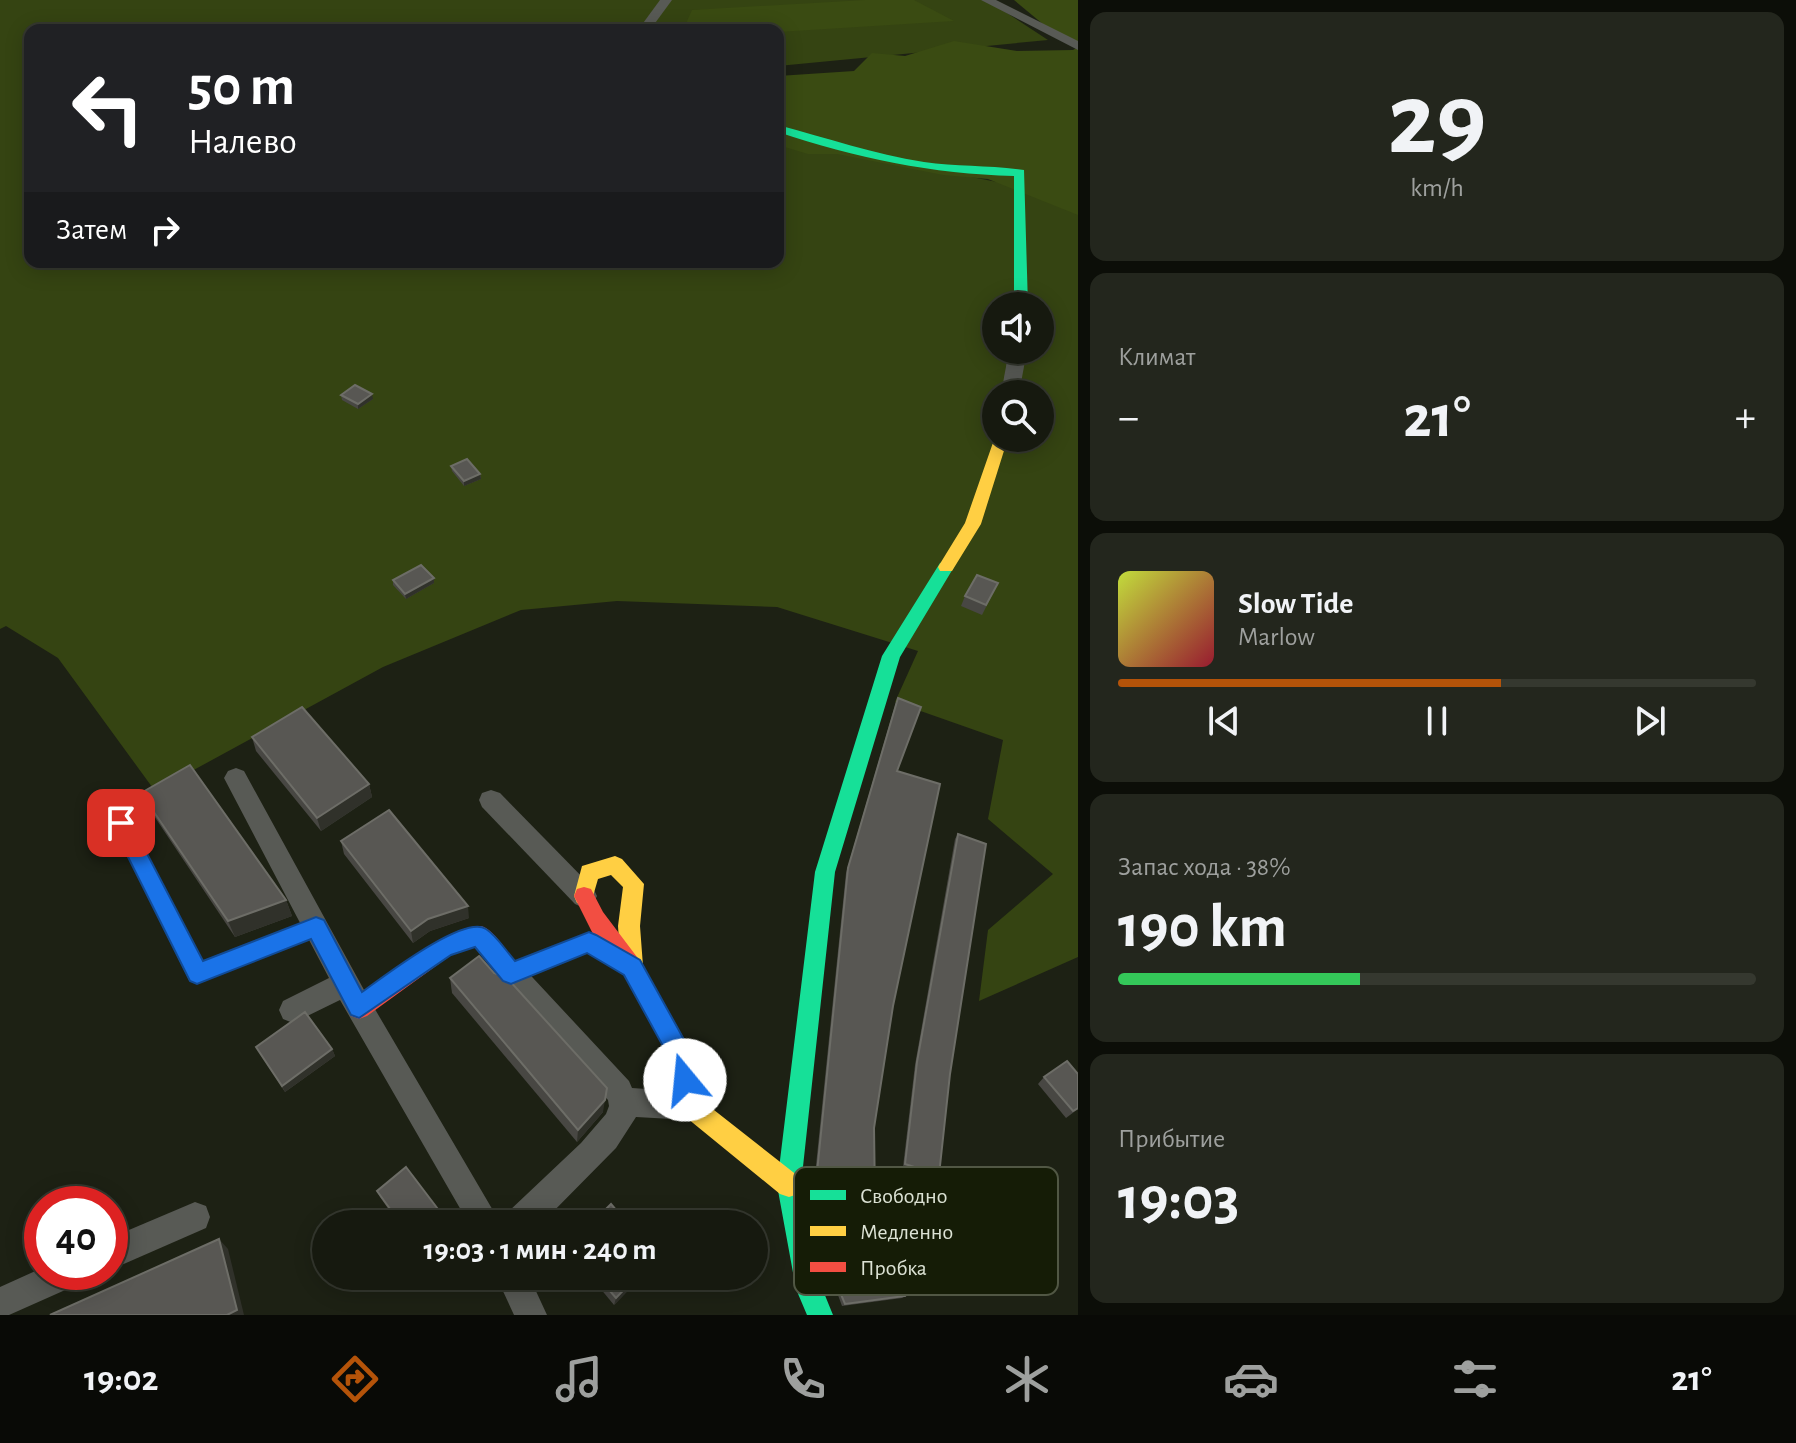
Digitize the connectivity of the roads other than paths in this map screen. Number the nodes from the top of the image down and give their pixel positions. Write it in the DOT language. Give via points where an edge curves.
graph roads {
  1 [pos="666,0"];
  2 [pos="987,0"];
  3 [pos="648,24"];
  4 [pos="1078,46"];
  5 [pos="784,130"];
  6 [pos="1021,292"];
  7 [pos="996,452"];
  8 [pos="236,778"];
  9 [pos="491,800"];
  10 [pos="121,823"];
  11 [pos="584,896"];
  12 [pos="316,927"];
  13 [pos="632,968"];
  14 [pos="511,973"];
  15 [pos="346,983"];
  16 [pos="359,1008"];
  17 [pos="293,1010"];
  18 [pos="623,1102"];
  19 [pos="690,1106"];
  20 [pos="789,1185"];
  21 [pos="478,1210"];
  22 [pos="532,1210"];
  23 [pos="794,1211"];
  24 [pos="195,1217"];
  25 [pos="128,1246"];
  26 [pos="29,1290"];
  27 [pos="519,1290"];
  28 [pos="812,1295"];
  29 [pos="0,1303"];
  30 [pos="531,1315"];
  31 [pos="820,1315"];
  1 -- 3 [label="street"];
  2 -- 4 [label="street"];
  5 -- 6 [label="street" via="906,163 1020,173"];
  7 -- 20 [label="street" via="973,524 891,656 846,796 825,872"];
  8 -- 12 [label="street"];
  9 -- 11 [label="street"];
  10 -- 12 [label="street" via="197,973"];
  11 -- 13 [label="street"];
  11 -- 13 [label="street" via="589,873 615,865 634,884"];
  12 -- 15 [label="street"];
  13 -- 14 [label="street" via="589,942"];
  13 -- 19 [label="street" via="680,1054"];
  14 -- 16 [label="street" via="479,936 445,947"];
  14 -- 18 [label="street" via="610,1080"];
  15 -- 16 [label="street"];
  15 -- 17 [label="street"];
  16 -- 21 [label="street"];
  18 -- 19 [label="street"];
  18 -- 22 [label="street" via="621,1119"];
  19 -- 20 [label="street"];
  20 -- 23 [label="street"];
  24 -- 25 [label="street"];
  26 -- 29 [label="street"];
  27 -- 30 [label="street"];
  28 -- 31 [label="street"];
}
